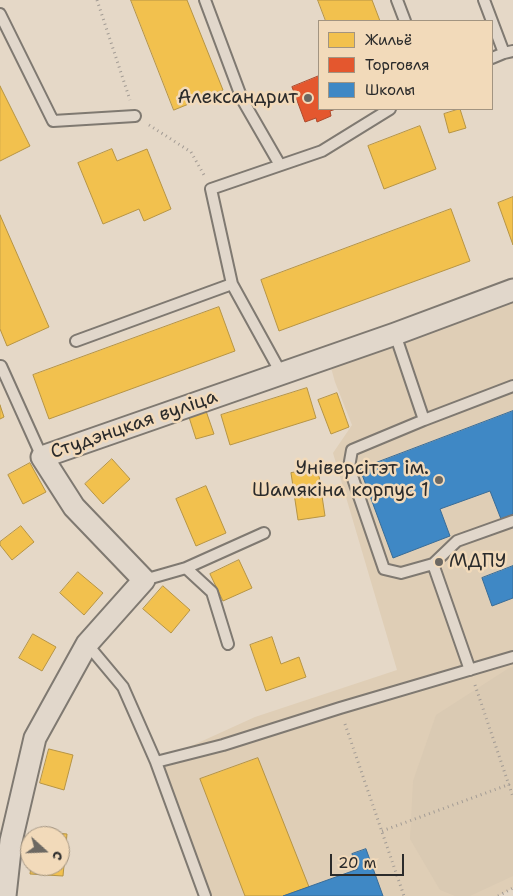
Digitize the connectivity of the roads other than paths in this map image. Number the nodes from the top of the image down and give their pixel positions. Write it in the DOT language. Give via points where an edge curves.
graph roads {
  1 [pos="205,0"];
  2 [pos="396,0"];
  3 [pos="484,0"];
  4 [pos="0,14"];
  5 [pos="405,20"];
  6 [pos="509,52"];
  7 [pos="493,58"];
  8 [pos="388,110"];
  9 [pos="135,116"];
  10 [pos="280,165"];
  11 [pos="232,284"];
  12 [pos="513,290"];
  13 [pos="395,334"];
  14 [pos="76,341"];
  15 [pos="1,366"];
  16 [pos="281,374"];
  17 [pos="513,386"];
  18 [pos="424,420"];
  19 [pos="42,457"];
  20 [pos="513,521"];
  21 [pos="264,532"];
  22 [pos="433,564"];
  23 [pos="186,568"];
  24 [pos="144,580"];
  25 [pos="87,644"];
  26 [pos="228,644"];
  27 [pos="513,657"];
  28 [pos="470,670"];
  29 [pos="156,762"];
  30 [pos="5,896"];
  31 [pos="205,896"];
  1 -- 10 [label="lane" via="242,99"];
  2 -- 5 [label="lane"];
  3 -- 6 [label="lane"];
  4 -- 9 [label="lane" via="53,122"];
  6 -- 7 [label="lane"];
  8 -- 10 [label="lane" via="322,151"];
  10 -- 11 [label="lane" via="211,189"];
  11 -- 14 [label="lane"];
  11 -- 16 [label="lane"];
  12 -- 13 [label="street, Студэнцкая вуліца"];
  13 -- 16 [label="street, Студэнцкая вуліца"];
  13 -- 18 [label="lane"];
  15 -- 19 [label="lane"];
  16 -- 19 [label="street, Студэнцкая вуліца"];
  17 -- 18 [label="lane"];
  18 -- 22 [label="lane" via="352,450 349,467 384,570 401,573"];
  19 -- 24 [label="street, Студэнцкая вуліца" via="74,508"];
  20 -- 22 [label="lane" via="457,541"];
  21 -- 23 [label="lane"];
  22 -- 28 [label="lane"];
  23 -- 24 [label="lane"];
  23 -- 26 [label="lane" via="212,592"];
  24 -- 25 [label="street"];
  25 -- 29 [label="lane" via="123,687"];
  25 -- 30 [label="street" via="35,738 11,841"];
  27 -- 28 [label="lane"];
  28 -- 29 [label="lane" via="223,745"];
  29 -- 31 [label="lane"];
}
